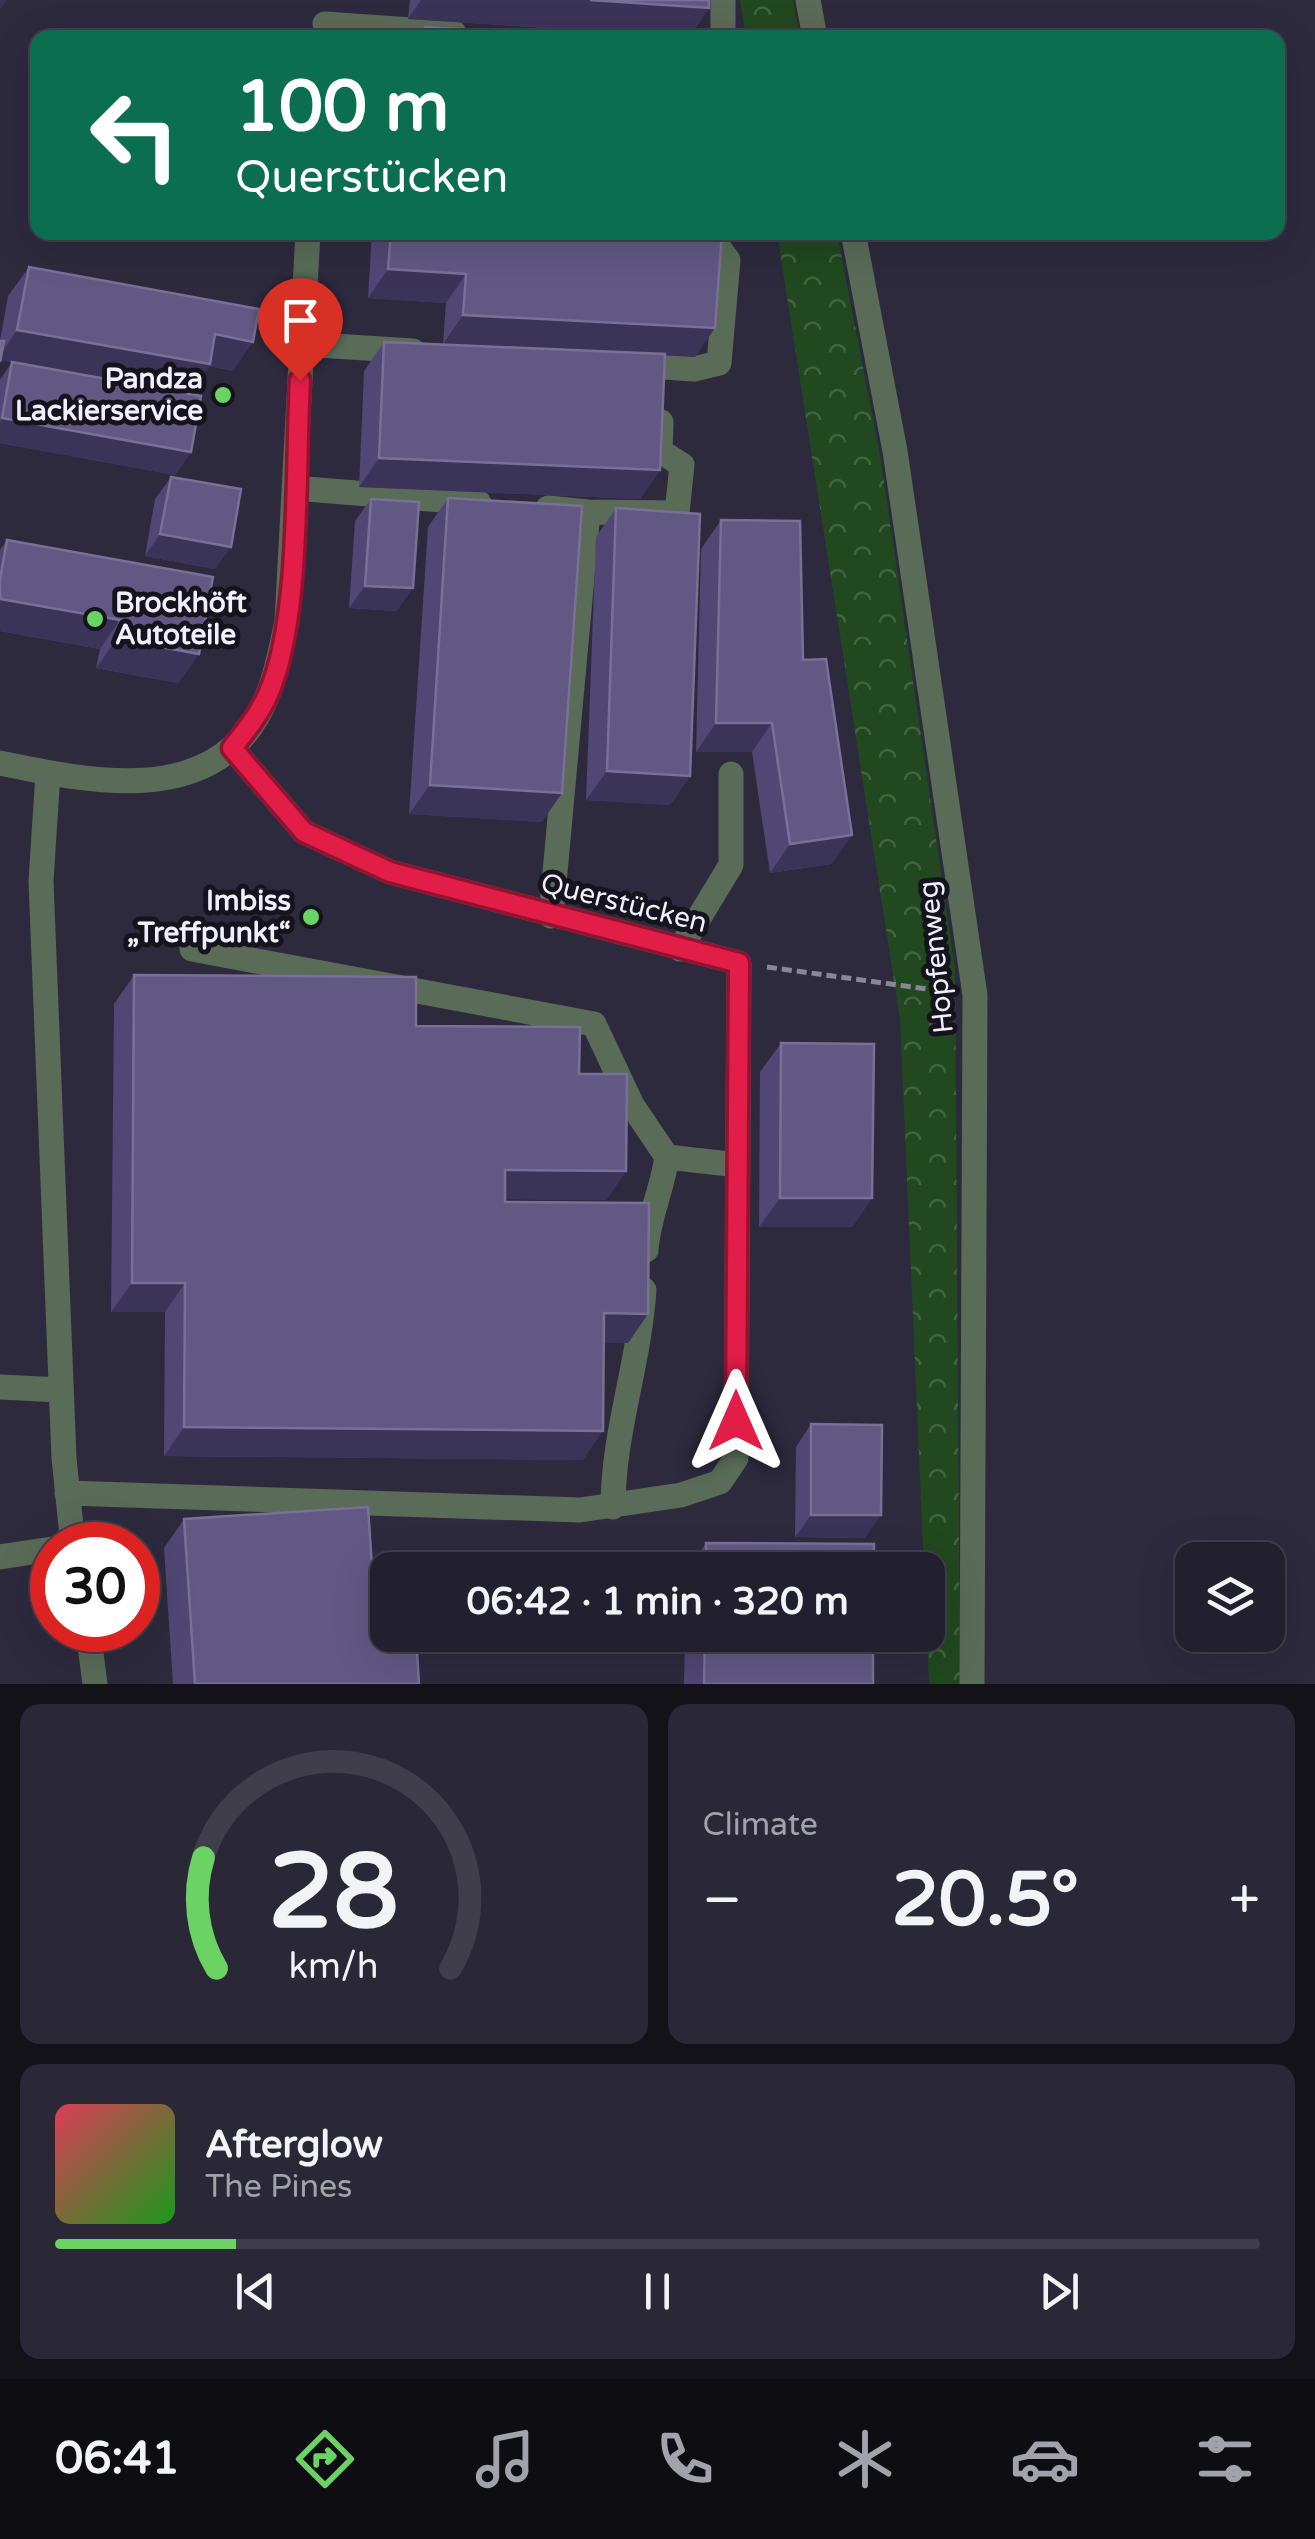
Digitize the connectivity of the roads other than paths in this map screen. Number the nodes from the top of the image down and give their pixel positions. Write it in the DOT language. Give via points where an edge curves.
graph roads {
  1 [pos="723,0"];
  2 [pos="808,0"];
  3 [pos="325,21"];
  4 [pos="426,30"];
  5 [pos="723,30"];
  6 [pos="814,30"];
  7 [pos="308,240"];
  8 [pos="714,240"];
  9 [pos="855,240"];
  10 [pos="302,344"];
  11 [pos="435,353"];
  12 [pos="607,364"];
  13 [pos="664,368"];
  14 [pos="294,488"];
  15 [pos="588,512"];
  16 [pos="232,748"];
  17 [pos="0,763"];
  18 [pos="48,773"];
  19 [pos="731,774"];
  20 [pos="551,916"];
  21 [pos="192,949"];
  22 [pos="680,949"];
  23 [pos="667,1157"];
  24 [pos="738,1164"];
  25 [pos="0,1387"];
  26 [pos="61,1390"];
  27 [pos="66,1494"];
  28 [pos="613,1507"];
  29 [pos="69,1522"];
  30 [pos="30,1552"];
  31 [pos="0,1556"];
  32 [pos="91,1652"];
  33 [pos="95,1684"];
  34 [pos="972,1684"];
  1 -- 5 [label="street"];
  2 -- 6 [label="street"];
  3 -- 4 [label="street"];
  7 -- 10 [label="street"];
  8 -- 13 [label="street" via="728,260 719,362"];
  9 -- 34 [label="street, Hopfenweg" via="895,451 975,995"];
  10 -- 11 [label="street"];
  10 -- 14 [label="street"];
  12 -- 13 [label="street"];
  13 -- 15 [label="street" via="660,451 682,465 678,513"];
  14 -- 15 [label="street"];
  14 -- 16 [label="street" via="288,622 274,682"];
  15 -- 20 [label="street"];
  16 -- 18 [label="street" via="198,768 150,781"];
  16 -- 20 [label="street, Querstücken" via="304,832 390,872"];
  17 -- 18 [label="street"];
  18 -- 26 [label="street" via="41,881"];
  19 -- 22 [label="street" via="731,865"];
  20 -- 22 [label="street, Querstücken"];
  21 -- 23 [label="street" via="594,1024 632,1105"];
  22 -- 24 [label="street, Querstücken" via="739,963"];
  23 -- 24 [label="street"];
  23 -- 28 [label="street" via="661,1196 648,1221 634,1376 613,1464"];
  24 -- 28 [label="street" via="736,1458 720,1482"];
  25 -- 26 [label="street"];
  26 -- 27 [label="street"];
  27 -- 28 [label="street"];
  27 -- 29 [label="street"];
  30 -- 31 [label="street"];
  32 -- 33 [label="street"];
}
